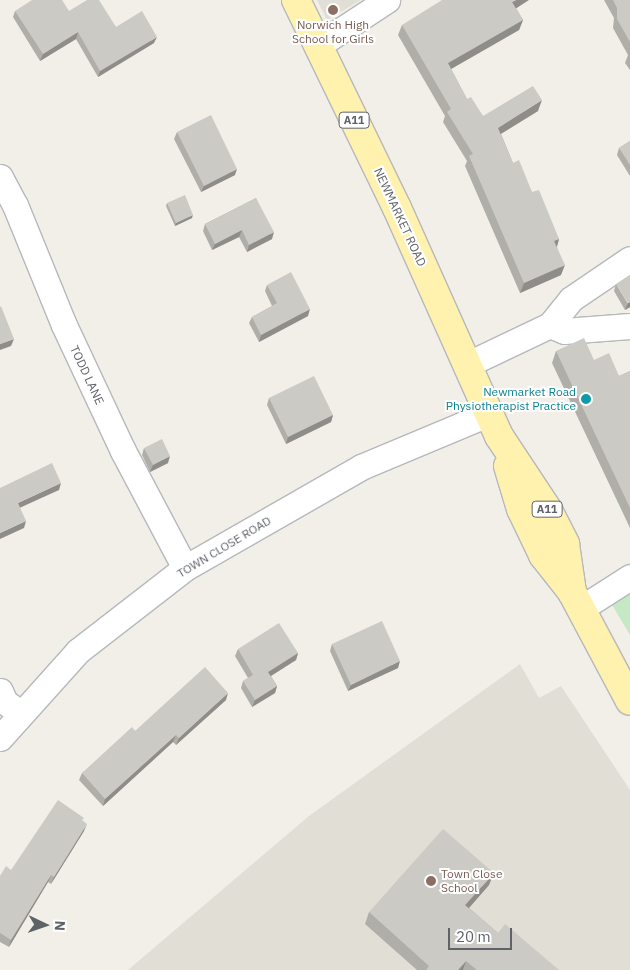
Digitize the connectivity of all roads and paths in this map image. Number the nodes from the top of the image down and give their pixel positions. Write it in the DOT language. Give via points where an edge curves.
graph roads {
  1 [pos="296,0"];
  2 [pos="387,0"];
  3 [pos="317,46"];
  4 [pos="0,177"];
  5 [pos="630,259"];
  6 [pos="550,325"];
  7 [pos="630,326"];
  8 [pos="466,365"];
  9 [pos="493,425"];
  10 [pos="185,568"];
  11 [pos="630,577"];
  12 [pos="576,601"];
  13 [pos="6,701"];
  14 [pos="630,702"];
  15 [pos="0,738"];
  1 -- 3 [label="main road, NEWMARKET ROAD / A11"];
  2 -- 3 [label="street"];
  3 -- 8 [label="main road, NEWMARKET ROAD / A11" via="397,208"];
  4 -- 10 [label="street, TODD LANE" via="123,451"];
  5 -- 6 [label="street" via="571,299"];
  6 -- 7 [label="street" via="564,331"];
  6 -- 8 [label="street"];
  8 -- 9 [label="main road, NEWMARKET ROAD / A11"];
  9 -- 10 [label="street, TOWN CLOSE ROAD" via="361,468"];
  9 -- 12 [label="main road, NEWMARKET ROAD / A11" via="548,510 565,544"];
  10 -- 13 [label="street, TOWN CLOSE ROAD" via="78,651"];
  11 -- 12 [label="street"];
  12 -- 14 [label="main road, NEWMARKET ROAD / A11"];
  13 -- 15 [label="street, TOWN CLOSE ROAD"];
}
